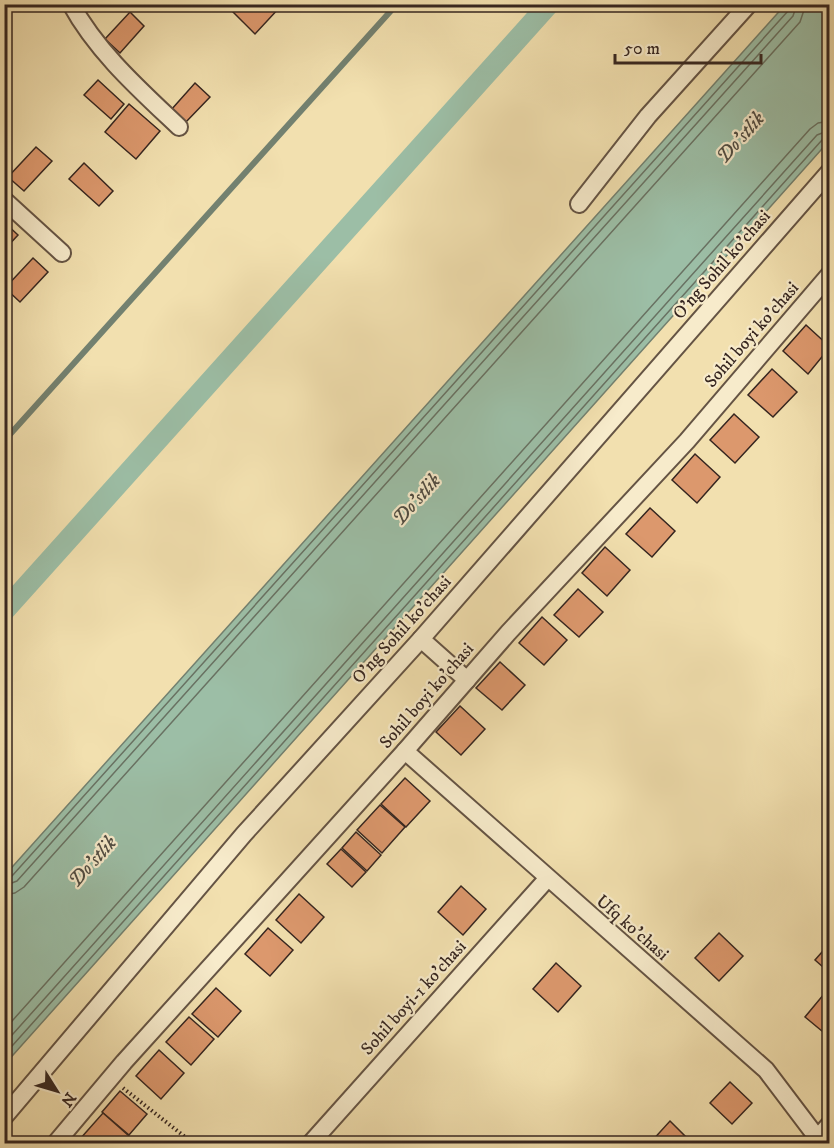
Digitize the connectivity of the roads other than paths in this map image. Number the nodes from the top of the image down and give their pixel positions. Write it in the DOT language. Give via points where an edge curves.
graph roads {
  1 [pos="70,4"];
  2 [pos="748,4"];
  3 [pos="179,127"];
  4 [pos="830,171"];
  5 [pos="4,200"];
  6 [pos="579,204"];
  7 [pos="62,253"];
  8 [pos="830,274"];
  9 [pos="421,639"];
  10 [pos="467,680"];
  11 [pos="405,752"];
  12 [pos="547,879"];
  13 [pos="4,1117"];
  14 [pos="830,1124"];
  15 [pos="818,1142"];
  16 [pos="55,1143"];
  17 [pos="309,1143"];
  1 -- 3 [label="street" via="124,75"];
  2 -- 6 [label="street" via="648,116"];
  4 -- 9 [label="street, O'ng Sohil ko'chasi"];
  5 -- 7 [label="street"];
  8 -- 10 [label="street, Sohil boyi ko'chasi" via="687,441"];
  9 -- 10 [label="street"];
  9 -- 13 [label="street, O'ng Sohil ko'chasi" via="244,834"];
  10 -- 11 [label="street, Sohil boyi ko'chasi"];
  11 -- 12 [label="street, Ufq ko'chasi"];
  11 -- 16 [label="street, Sohil boyi ko'chasi"];
  12 -- 15 [label="street, Ufq ko'chasi" via="766,1070"];
  12 -- 17 [label="street, Sohil boyi-1 ko'chasi"];
  14 -- 15 [label="street"];
}
